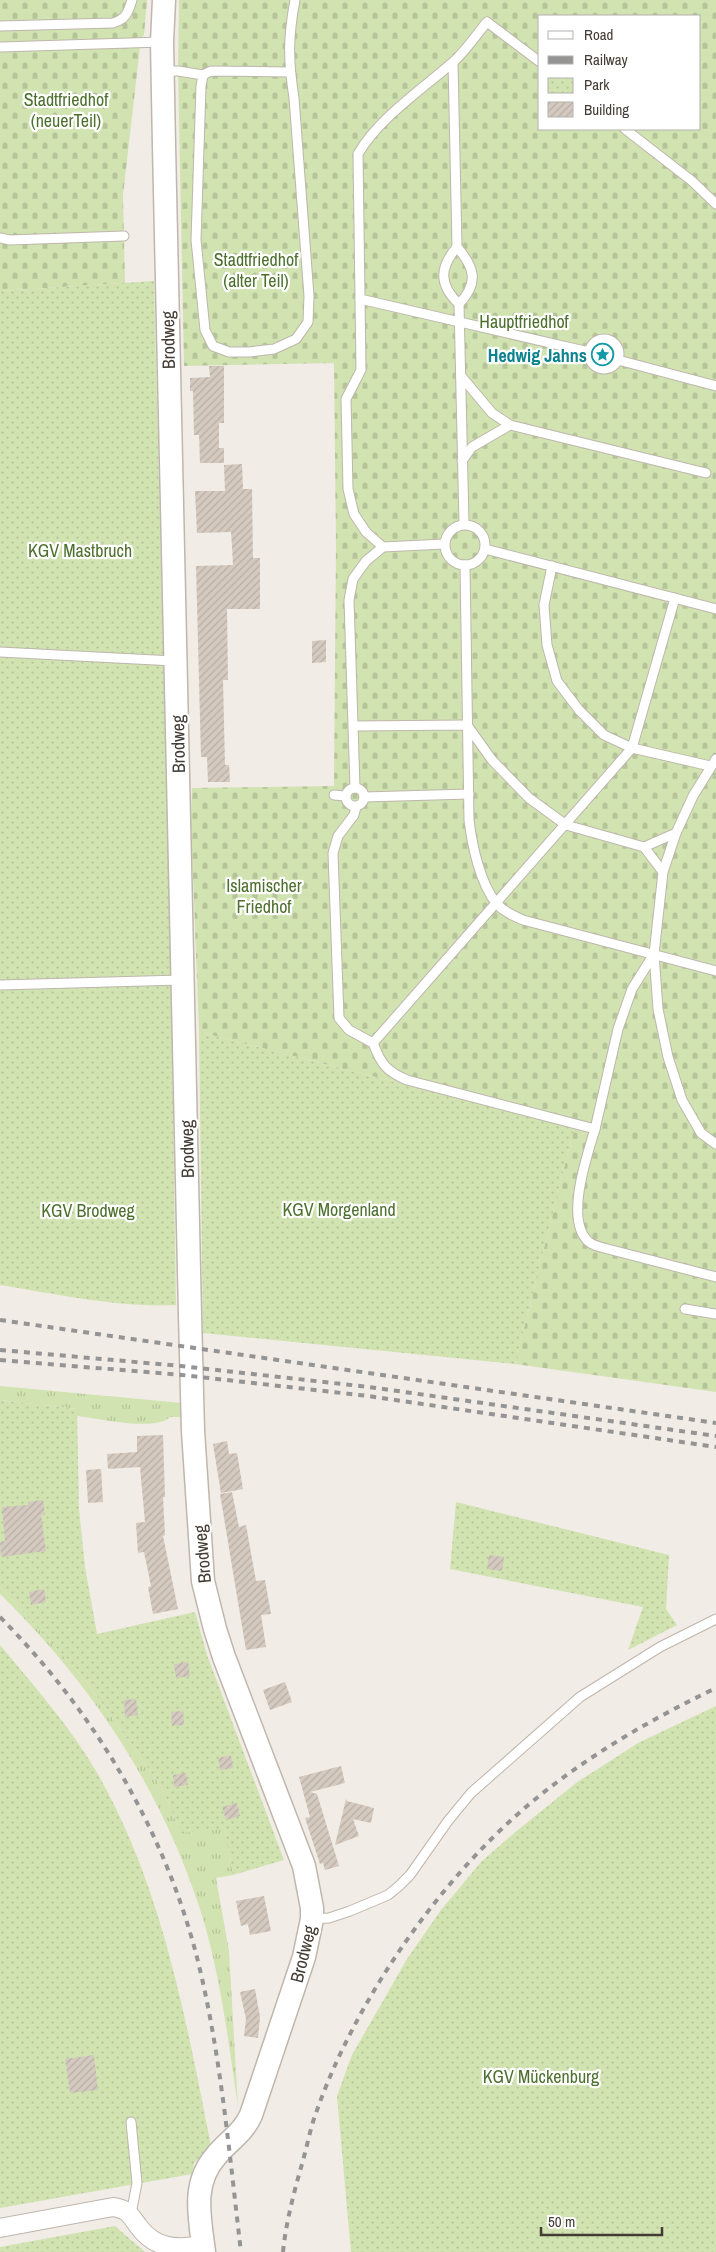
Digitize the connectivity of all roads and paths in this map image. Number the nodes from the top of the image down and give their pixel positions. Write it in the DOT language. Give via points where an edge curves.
graph roads {
  1 [pos="132,0"];
  2 [pos="164,0"];
  3 [pos="295,0"];
  4 [pos="0,26"];
  5 [pos="162,42"];
  6 [pos="0,47"];
  7 [pos="538,60"];
  8 [pos="453,63"];
  9 [pos="163,71"];
  10 [pos="290,72"];
  11 [pos="203,76"];
  12 [pos="627,130"];
  13 [pos="716,204"];
  14 [pos="124,236"];
  15 [pos="0,238"];
  16 [pos="457,247"];
  17 [pos="360,299"];
  18 [pos="459,304"];
  19 [pos="459,321"];
  20 [pos="589,352"];
  21 [pos="618,360"];
  22 [pos="461,376"];
  23 [pos="716,386"];
  24 [pos="510,425"];
  25 [pos="462,461"];
  26 [pos="706,473"];
  27 [pos="464,524"];
  28 [pos="444,544"];
  29 [pos="383,547"];
  30 [pos="485,549"];
  31 [pos="465,565"];
  32 [pos="552,566"];
  33 [pos="675,598"];
  34 [pos="716,609"];
  35 [pos="0,652"];
  36 [pos="176,662"];
  37 [pos="468,725"];
  38 [pos="355,726"];
  39 [pos="632,748"];
  40 [pos="713,763"];
  41 [pos="355,788"];
  42 [pos="469,794"];
  43 [pos="334,795"];
  44 [pos="345,796"];
  45 [pos="364,797"];
  46 [pos="356,807"];
  47 [pos="566,825"];
  48 [pos="676,833"];
  49 [pos="644,847"];
  50 [pos="663,872"];
  51 [pos="496,903"];
  52 [pos="654,954"];
  53 [pos="716,971"];
  54 [pos="184,980"];
  55 [pos="0,985"];
  56 [pos="373,1042"];
  57 [pos="595,1129"];
  58 [pos="716,1144"];
  59 [pos="716,1277"];
  60 [pos="685,1309"];
  61 [pos="716,1314"];
  62 [pos="716,1619"];
  63 [pos="312,1919"];
  64 [pos="131,2122"];
  65 [pos="131,2214"];
  66 [pos="0,2228"];
  67 [pos="204,2248"];
  1 -- 4 [label="lane" via="123,20 113,23"];
  2 -- 5 [label="street, Brodweg"];
  3 -- 10 [label="lane" via="289,35"];
  5 -- 6 [label="lane"];
  5 -- 9 [label="street, Brodweg"];
  7 -- 8 [label="lane" via="487,22"];
  8 -- 16 [label="lane"];
  8 -- 17 [label="lane" via="367,138 358,154"];
  9 -- 11 [label="lane"];
  9 -- 36 [label="street, Brodweg"];
  10 -- 11 [label="lane" via="211,71"];
  10 -- 11 [label="lane" via="309,296 308,322 296,339 274,349 249,352 229,352 214,346 205,330 196,240"];
  12 -- 13 [label="lane"];
  14 -- 15 [label="lane"];
  16 -- 18 [label="lane" via="472,270 473,283 469,294"];
  16 -- 18 [label="lane" via="448,257 443,271 444,284"];
  17 -- 19 [label="lane"];
  17 -- 29 [label="lane" via="361,370 346,399 348,489 354,514 366,532"];
  18 -- 19 [label="lane"];
  19 -- 20 [label="lane"];
  19 -- 22 [label="lane"];
  20 -- 21 [label="lane" via="592,362 600,368 611,367"];
  20 -- 21 [label="lane" via="595,341 606,338 617,345"];
  21 -- 23 [label="lane"];
  22 -- 24 [label="lane" via="492,413"];
  22 -- 25 [label="lane"];
  24 -- 25 [label="lane" via="472,447"];
  24 -- 26 [label="lane"];
  25 -- 27 [label="lane"];
  27 -- 28 [label="lane" via="454,527"];
  27 -- 30 [label="lane" via="476,528 484,538"];
  28 -- 29 [label="lane"];
  28 -- 31 [label="lane" via="446,554 455,563"];
  29 -- 38 [label="lane" via="366,561 353,579 349,600"];
  30 -- 31 [label="lane" via="474,563"];
  30 -- 32 [label="lane"];
  31 -- 37 [label="lane"];
  32 -- 33 [label="lane"];
  32 -- 39 [label="lane" via="544,605 547,645 557,681 604,735"];
  33 -- 34 [label="lane"];
  33 -- 39 [label="lane"];
  35 -- 36 [label="lane"];
  36 -- 54 [label="street, Brodweg"];
  37 -- 38 [label="lane"];
  37 -- 42 [label="lane"];
  37 -- 47 [label="lane" via="492,760 529,798"];
  38 -- 41 [label="lane"];
  39 -- 40 [label="lane"];
  39 -- 47 [label="lane"];
  40 -- 48 [label="lane"];
  41 -- 44 [label="lane"];
  41 -- 45 [label="lane"];
  42 -- 45 [label="lane"];
  42 -- 51 [label="lane" via="472,846 482,877"];
  43 -- 44 [label="lane"];
  44 -- 46 [label="lane" via="346,802"];
  45 -- 46 [label="lane"];
  46 -- 56 [label="lane" via="354,815 338,836 333,853 339,1018 349,1030"];
  47 -- 49 [label="lane"];
  47 -- 51 [label="lane"];
  48 -- 49 [label="lane"];
  48 -- 50 [label="lane"];
  49 -- 50 [label="lane"];
  50 -- 52 [label="lane"];
  51 -- 52 [label="lane" via="523,920"];
  51 -- 56 [label="lane"];
  52 -- 53 [label="lane"];
  52 -- 57 [label="lane" via="632,989 618,1029"];
  52 -- 58 [label="lane" via="658,1009 668,1057 682,1100 701,1134"];
  54 -- 55 [label="lane"];
  54 -- 63 [label="street, Brodweg" via="193,1431 203,1581 224,1657 304,1866"];
  56 -- 57 [label="lane" via="379,1059 390,1072 407,1080"];
  57 -- 59 [label="lane" via="577,1212 580,1230 590,1243"];
  60 -- 61 [label="lane"];
  62 -- 63 [label="lane" via="660,1647 580,1697 472,1793 410,1875 394,1890 350,1912"];
  63 -- 67 [label="street, Brodweg" via="304,1957 251,2115 239,2134 216,2154 199,2186"];
  64 -- 65 [label="lane" via="137,2183"];
  65 -- 66 [label="street" via="124,2209 107,2208"];
  65 -- 67 [label="street" via="149,2238 160,2244 169,2248"];
}
